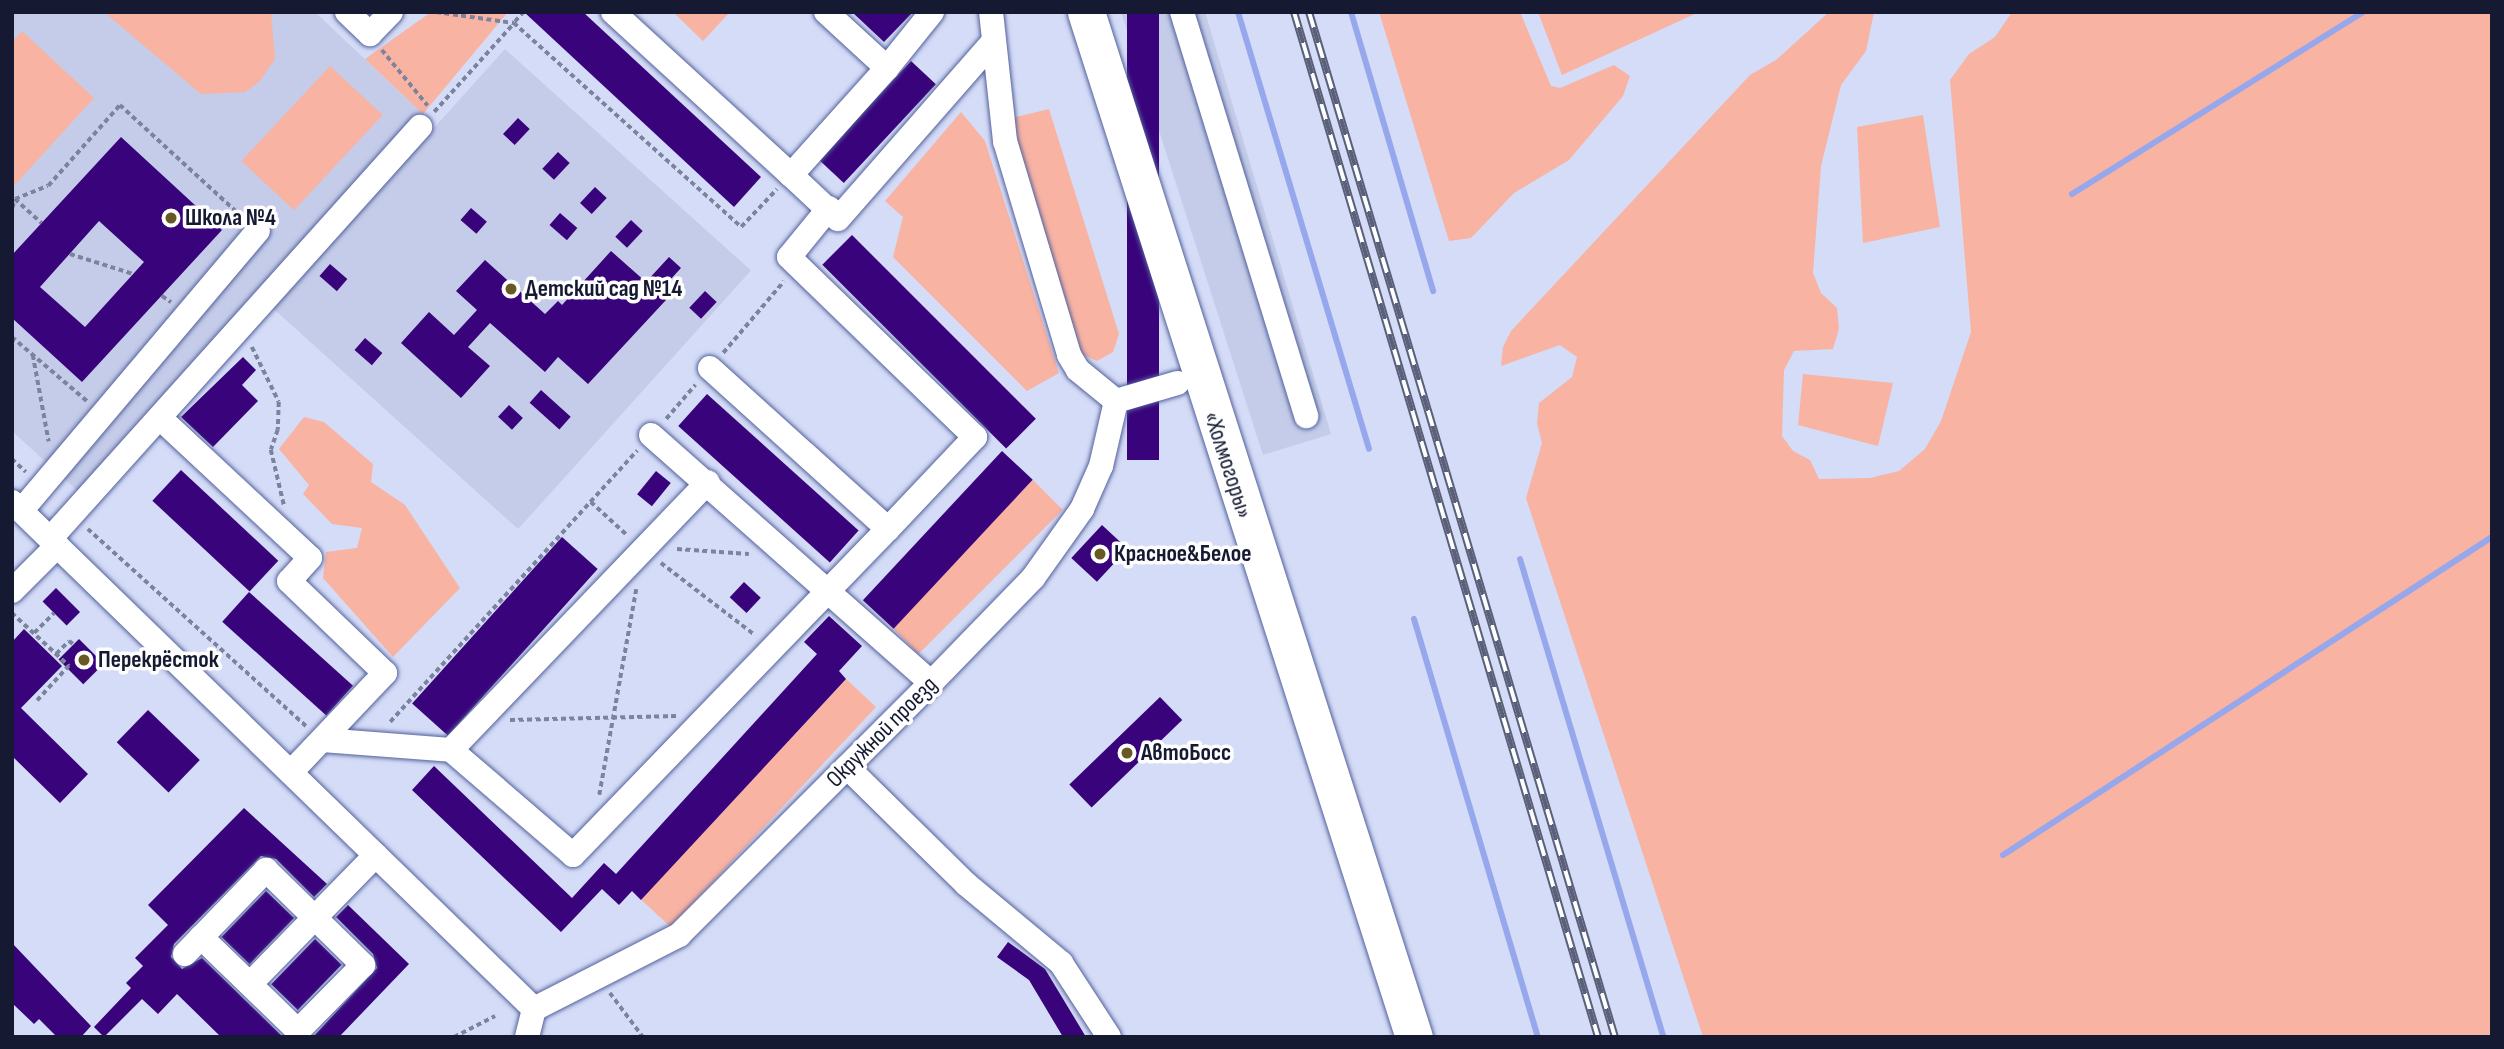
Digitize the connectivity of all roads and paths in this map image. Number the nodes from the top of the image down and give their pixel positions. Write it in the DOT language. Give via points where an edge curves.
graph roads {
  1 [pos="347,12"];
  2 [pos="391,12"];
  3 [pos="436,12"];
  4 [pos="524,12"];
  5 [pos="613,12"];
  6 [pos="826,12"];
  7 [pos="932,12"];
  8 [pos="992,12"];
  9 [pos="1061,12"];
  10 [pos="1086,12"];
  11 [pos="1182,12"];
  12 [pos="514,23"];
  13 [pos="370,34"];
  14 [pos="992,43"];
  15 [pos="887,68"];
  16 [pos="427,120"];
  17 [pos="791,175"];
  18 [pos="15,199"];
  19 [pos="12,208"];
  20 [pos="829,208"];
  21 [pos="41,223"];
  22 [pos="254,228"];
  23 [pos="70,254"];
  24 [pos="797,265"];
  25 [pos="133,274"];
  26 [pos="241,326"];
  27 [pos="12,337"];
  28 [pos="33,355"];
  29 [pos="710,368"];
  30 [pos="1177,383"];
  31 [pos="1116,401"];
  32 [pos="97,410"];
  33 [pos="1306,416"];
  34 [pos="160,418"];
  35 [pos="651,435"];
  36 [pos="12,459"];
  37 [pos="708,482"];
  38 [pos="42,487"];
  39 [pos="591,502"];
  40 [pos="17,506"];
  41 [pos="73,515"];
  42 [pos="888,529"];
  43 [pos="289,538"];
  44 [pos="54,542"];
  45 [pos="643,550"];
  46 [pos="791,557"];
  47 [pos="12,591"];
  48 [pos="830,592"];
  49 [pos="54,613"];
  50 [pos="12,614"];
  51 [pos="34,634"];
  52 [pos="74,645"];
  53 [pos="774,649"];
  54 [pos="56,654"];
  55 [pos="931,683"];
  56 [pos="37,701"];
  57 [pos="709,716"];
  58 [pos="613,718"];
  59 [pos="480,720"];
  60 [pos="321,740"];
  61 [pos="371,744"];
  62 [pos="451,750"];
  63 [pos="847,767"];
  64 [pos="291,772"];
  65 [pos="592,835"];
  66 [pos="376,855"];
  67 [pos="315,918"];
  68 [pos="598,977"];
  69 [pos="250,984"];
  70 [pos="534,1009"];
  71 [pos="495,1016"];
  72 [pos="454,1037"];
  73 [pos="527,1037"];
  74 [pos="643,1037"];
  75 [pos="1109,1037"];
  76 [pos="1387,1037"];
  77 [pos="1413,1037"];
  1 -- 13 [label="street"];
  2 -- 13 [label="street"];
  3 -- 12 [label="path"];
  4 -- 12 [label="path"];
  5 -- 17 [label="street"];
  6 -- 15 [label="street"];
  7 -- 15 [label="street"];
  8 -- 14 [label="street"];
  9 -- 30 [label="highway, «Холмогоры»"];
  10 -- 77 [label="highway, «Холмогоры»"];
  11 -- 33 [label="street"];
  12 -- 16 [label="path"];
  12 -- 17 [label="path" via="741,227"];
  13 -- 16 [label="path"];
  14 -- 20 [label="street" via="838,219"];
  14 -- 31 [label="street" via="1005,141 1069,355 1077,370"];
  15 -- 17 [label="street"];
  16 -- 26 [label="street"];
  17 -- 20 [label="street"];
  18 -- 19 [label="path"];
  18 -- 21 [label="path"];
  18 -- 22 [label="path" via="48,186 120,105"];
  20 -- 24 [label="street" via="789,257"];
  22 -- 38 [label="street"];
  23 -- 25 [label="path"];
  24 -- 29 [label="path"];
  24 -- 42 [label="street" via="975,436"];
  26 -- 34 [label="street"];
  26 -- 43 [label="path" via="279,402 278,430 271,450 282,482"];
  27 -- 28 [label="path"];
  28 -- 32 [label="path"];
  28 -- 38 [label="path" via="54,468"];
  29 -- 35 [label="path"];
  29 -- 42 [label="street"];
  30 -- 31 [label="street"];
  30 -- 76 [label="highway, «Холмогоры»"];
  31 -- 55 [label="street, Окружной проезд" via="1101,466 1082,509 1033,578"];
  34 -- 41 [label="street"];
  34 -- 43 [label="street"];
  35 -- 37 [label="street"];
  35 -- 39 [label="path"];
  36 -- 38 [label="path"];
  37 -- 45 [label="street"];
  37 -- 46 [label="street"];
  38 -- 40 [label="street"];
  39 -- 45 [label="path"];
  39 -- 61 [label="path"];
  40 -- 44 [label="street"];
  41 -- 44 [label="street"];
  41 -- 60 [label="path"];
  42 -- 48 [label="street"];
  43 -- 60 [label="street" via="310,558 289,581 385,673"];
  44 -- 47 [label="street"];
  44 -- 64 [label="street"];
  45 -- 46 [label="path"];
  45 -- 53 [label="path"];
  45 -- 58 [label="path"];
  45 -- 59 [label="street"];
  46 -- 48 [label="street"];
  48 -- 53 [label="street"];
  48 -- 55 [label="street"];
  49 -- 51 [label="path"];
  50 -- 51 [label="path"];
  51 -- 54 [label="path"];
  52 -- 54 [label="path" via="69,641"];
  53 -- 57 [label="street"];
  54 -- 56 [label="path" via="69,666"];
  55 -- 63 [label="street, Окружной проезд"];
  57 -- 58 [label="path"];
  57 -- 65 [label="street"];
  58 -- 59 [label="path"];
  58 -- 65 [label="path"];
  59 -- 62 [label="street"];
  60 -- 61 [label="street"];
  60 -- 64 [label="street"];
  61 -- 62 [label="street"];
  62 -- 65 [label="street" via="573,855"];
  63 -- 68 [label="street, Окружной проезд" via="679,935"];
  63 -- 75 [label="street" via="966,884 1060,962"];
  64 -- 66 [label="street"];
  66 -- 67 [label="street"];
  66 -- 70 [label="street"];
  67 -- 69 [label="street"];
  67 -- 69 [label="street" via="363,965 298,1031"];
  67 -- 69 [label="street" via="266,870 193,945"];
  68 -- 70 [label="street, Окружной проезд"];
  68 -- 74 [label="path"];
  70 -- 73 [label="street"];
  71 -- 72 [label="path"];
}
